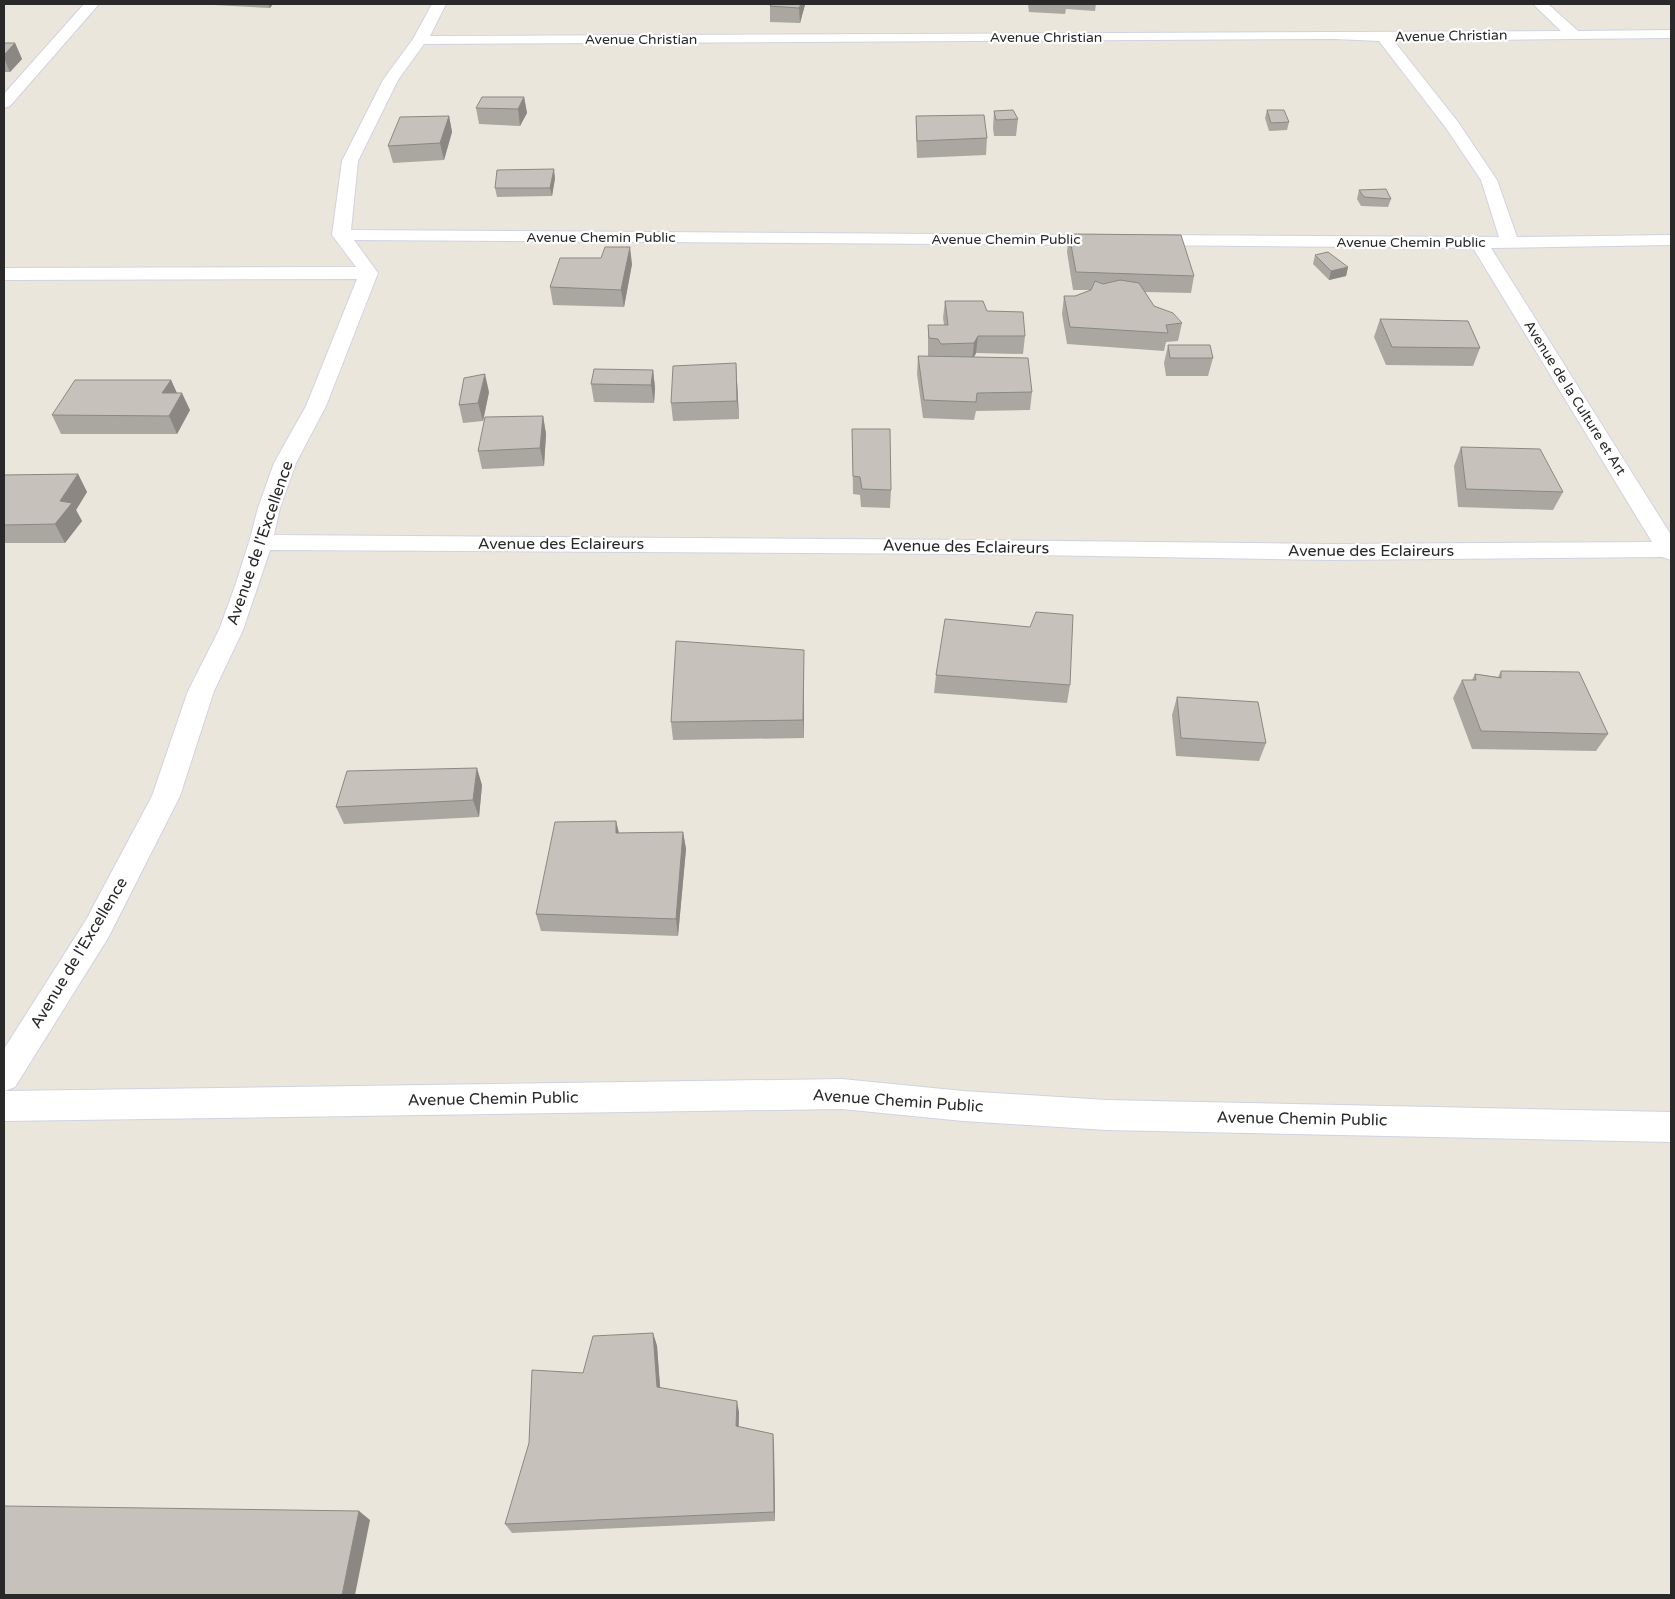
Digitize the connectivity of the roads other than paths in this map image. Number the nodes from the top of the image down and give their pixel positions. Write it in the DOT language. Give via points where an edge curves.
graph roads {
  1 [pos="92,4"];
  2 [pos="439,4"];
  3 [pos="1540,4"];
  4 [pos="1573,34"];
  5 [pos="1671,34"];
  6 [pos="1382,37"];
  7 [pos="420,40"];
  8 [pos="4,103"];
  9 [pos="341,235"];
  10 [pos="1671,240"];
  11 [pos="1510,242"];
  12 [pos="1479,243"];
  13 [pos="370,272"];
  14 [pos="4,274"];
  15 [pos="261,542"];
  16 [pos="1670,551"];
  17 [pos="4,1077"];
  18 [pos="4,1106"];
  19 [pos="1671,1127"];
  1 -- 8 [label="street"];
  2 -- 7 [label="street"];
  3 -- 4 [label="street"];
  4 -- 5 [label="street, Avenue Christian"];
  4 -- 6 [label="street, Avenue Christian"];
  6 -- 7 [label="street, Avenue Christian"];
  6 -- 11 [label="street" via="1452,125 1490,180"];
  7 -- 9 [label="street" via="391,80 350,161"];
  9 -- 12 [label="street, Avenue Chemin Public"];
  9 -- 13 [label="street"];
  10 -- 11 [label="street, Avenue Chemin Public"];
  11 -- 12 [label="street, Avenue Chemin Public"];
  12 -- 16 [label="street, Avenue de la Culture et Art"];
  13 -- 14 [label="street"];
  13 -- 15 [label="street, Avenue de l'Excellence" via="316,406 285,463"];
  15 -- 16 [label="street, Avenue des Eclaireurs" via="968,546 1331,552"];
  15 -- 17 [label="street, Avenue de l'Excellence" via="231,630 200,691 166,796 97,929"];
  18 -- 19 [label="street, Avenue Chemin Public" via="842,1094 1106,1115"];
}
